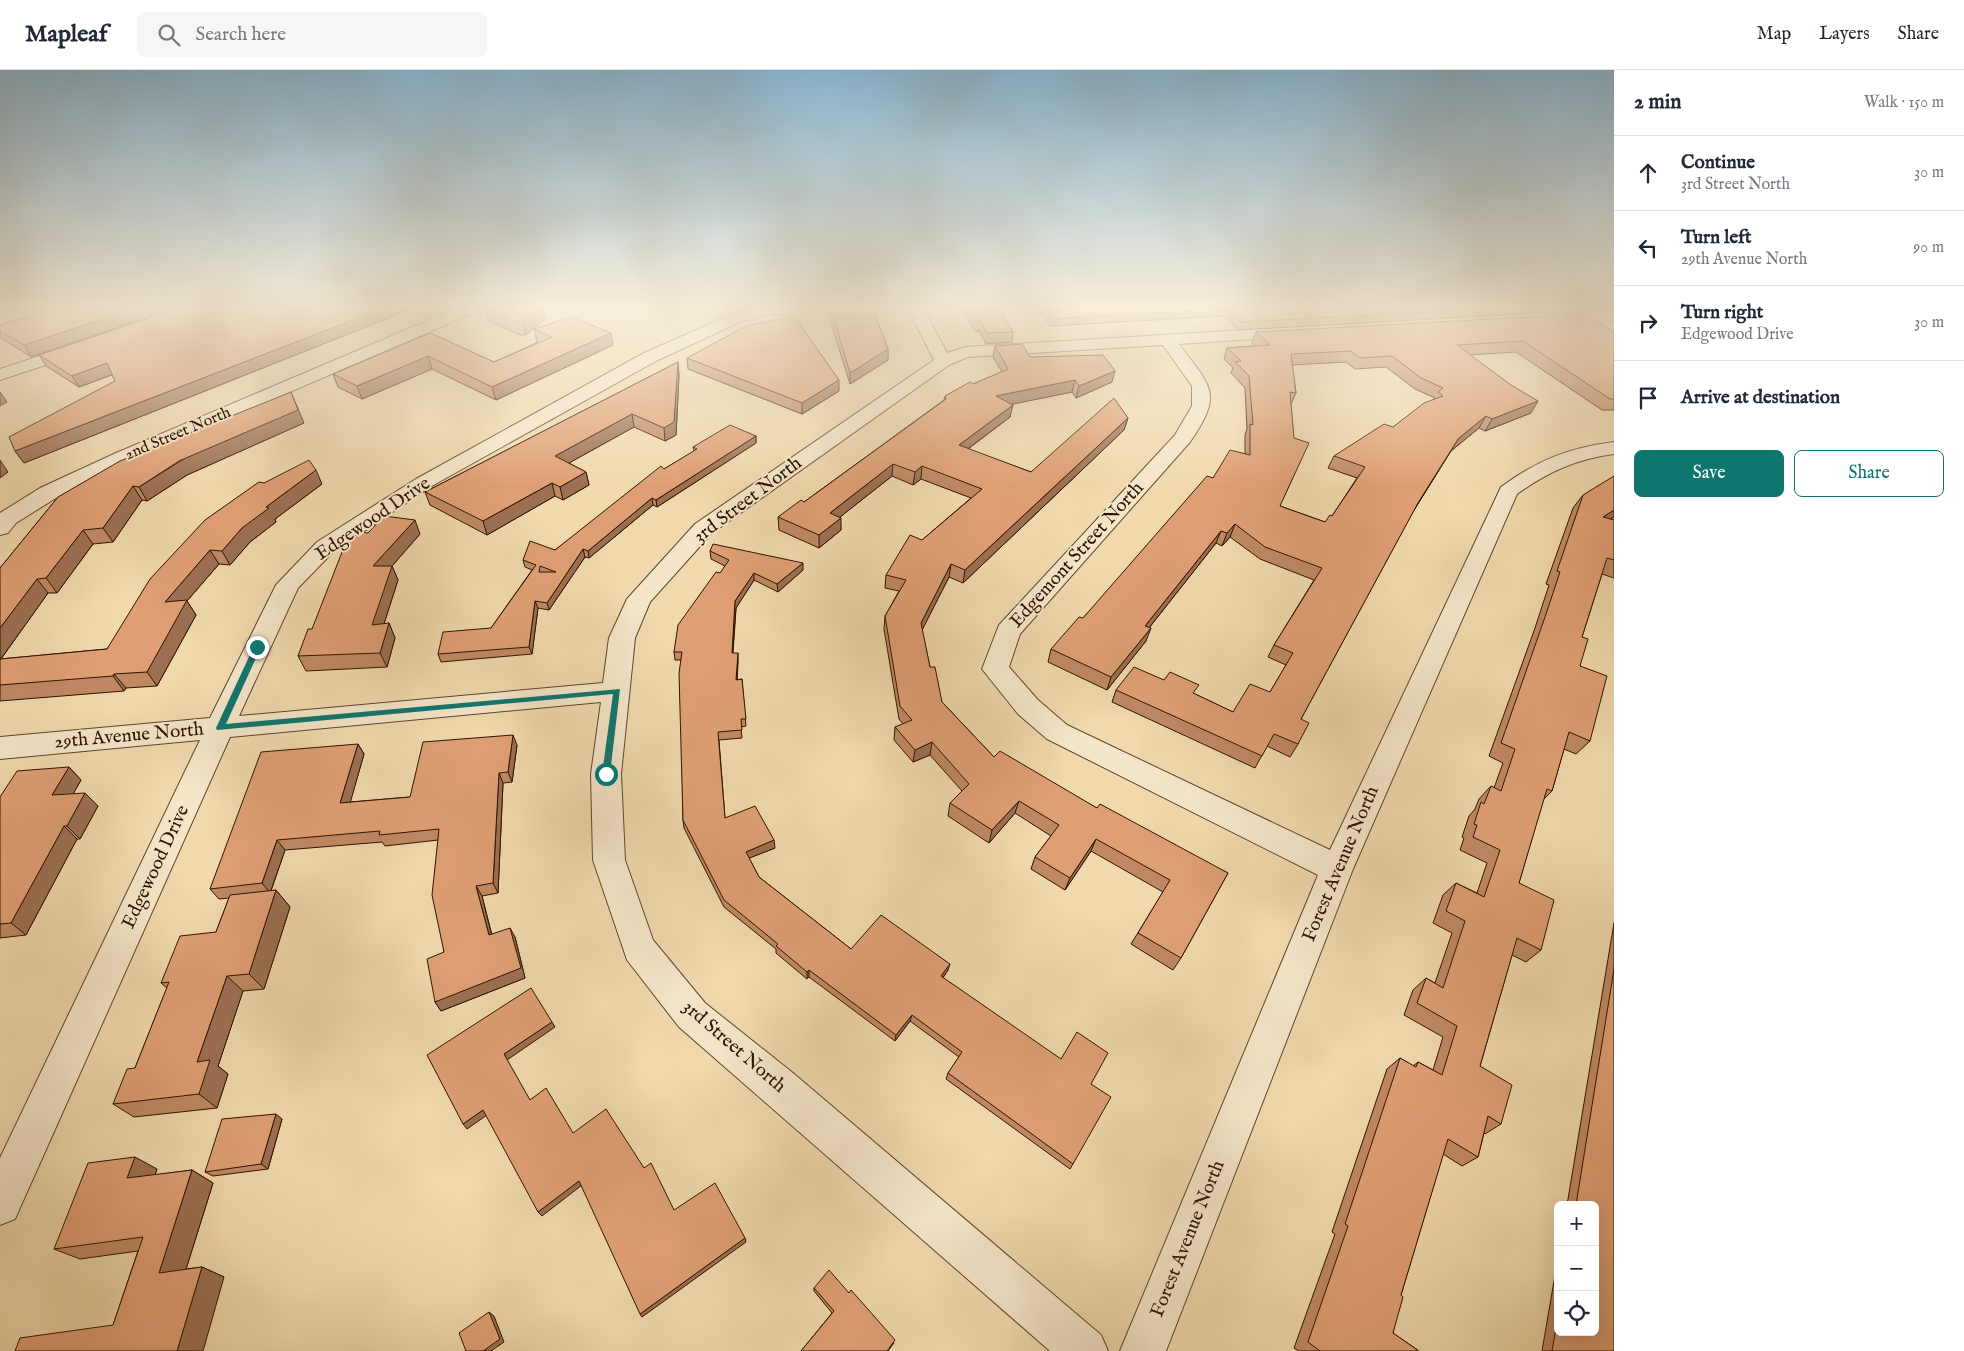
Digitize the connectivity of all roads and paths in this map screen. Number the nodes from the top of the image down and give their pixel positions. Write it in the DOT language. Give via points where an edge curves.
graph roads {
  1 [pos="24,367"];
  2 [pos="334,367"];
  3 [pos="632,367"];
  4 [pos="935,367"];
  5 [pos="1187,367"];
  6 [pos="0,375"];
  7 [pos="1614,448"];
  8 [pos="0,528"];
  9 [pos="617,691"];
  10 [pos="220,728"];
  11 [pos="0,748"];
  12 [pos="1337,869"];
  13 [pos="0,1204"];
  14 [pos="1085,1351"];
  15 [pos="1143,1351"];
  1 -- 6 [label="street"];
  2 -- 8 [label="street, 2nd Street North" via="123,457 48,493 8,518"];
  3 -- 10 [label="street, Edgewood Drive" via="423,483 325,547 288,585"];
  4 -- 9 [label="street, 3rd Street North" via="703,529 639,599 622,638"];
  5 -- 12 [label="street, Edgemont Street North" via="1201,386 1200,406 1184,438 1008,631 995,669 1028,707 1057,732"];
  7 -- 12 [label="street, Forest Avenue North" via="1568,456 1538,469 1508,491"];
  9 -- 10 [label="street, 29th Avenue North"];
  9 -- 14 [label="street, 3rd Street North" via="606,774 609,860 638,949 692,1016 780,1087"];
  10 -- 11 [label="street, 29th Avenue North"];
  10 -- 13 [label="street, Edgewood Drive"];
  12 -- 15 [label="street, Forest Avenue North"];
}
